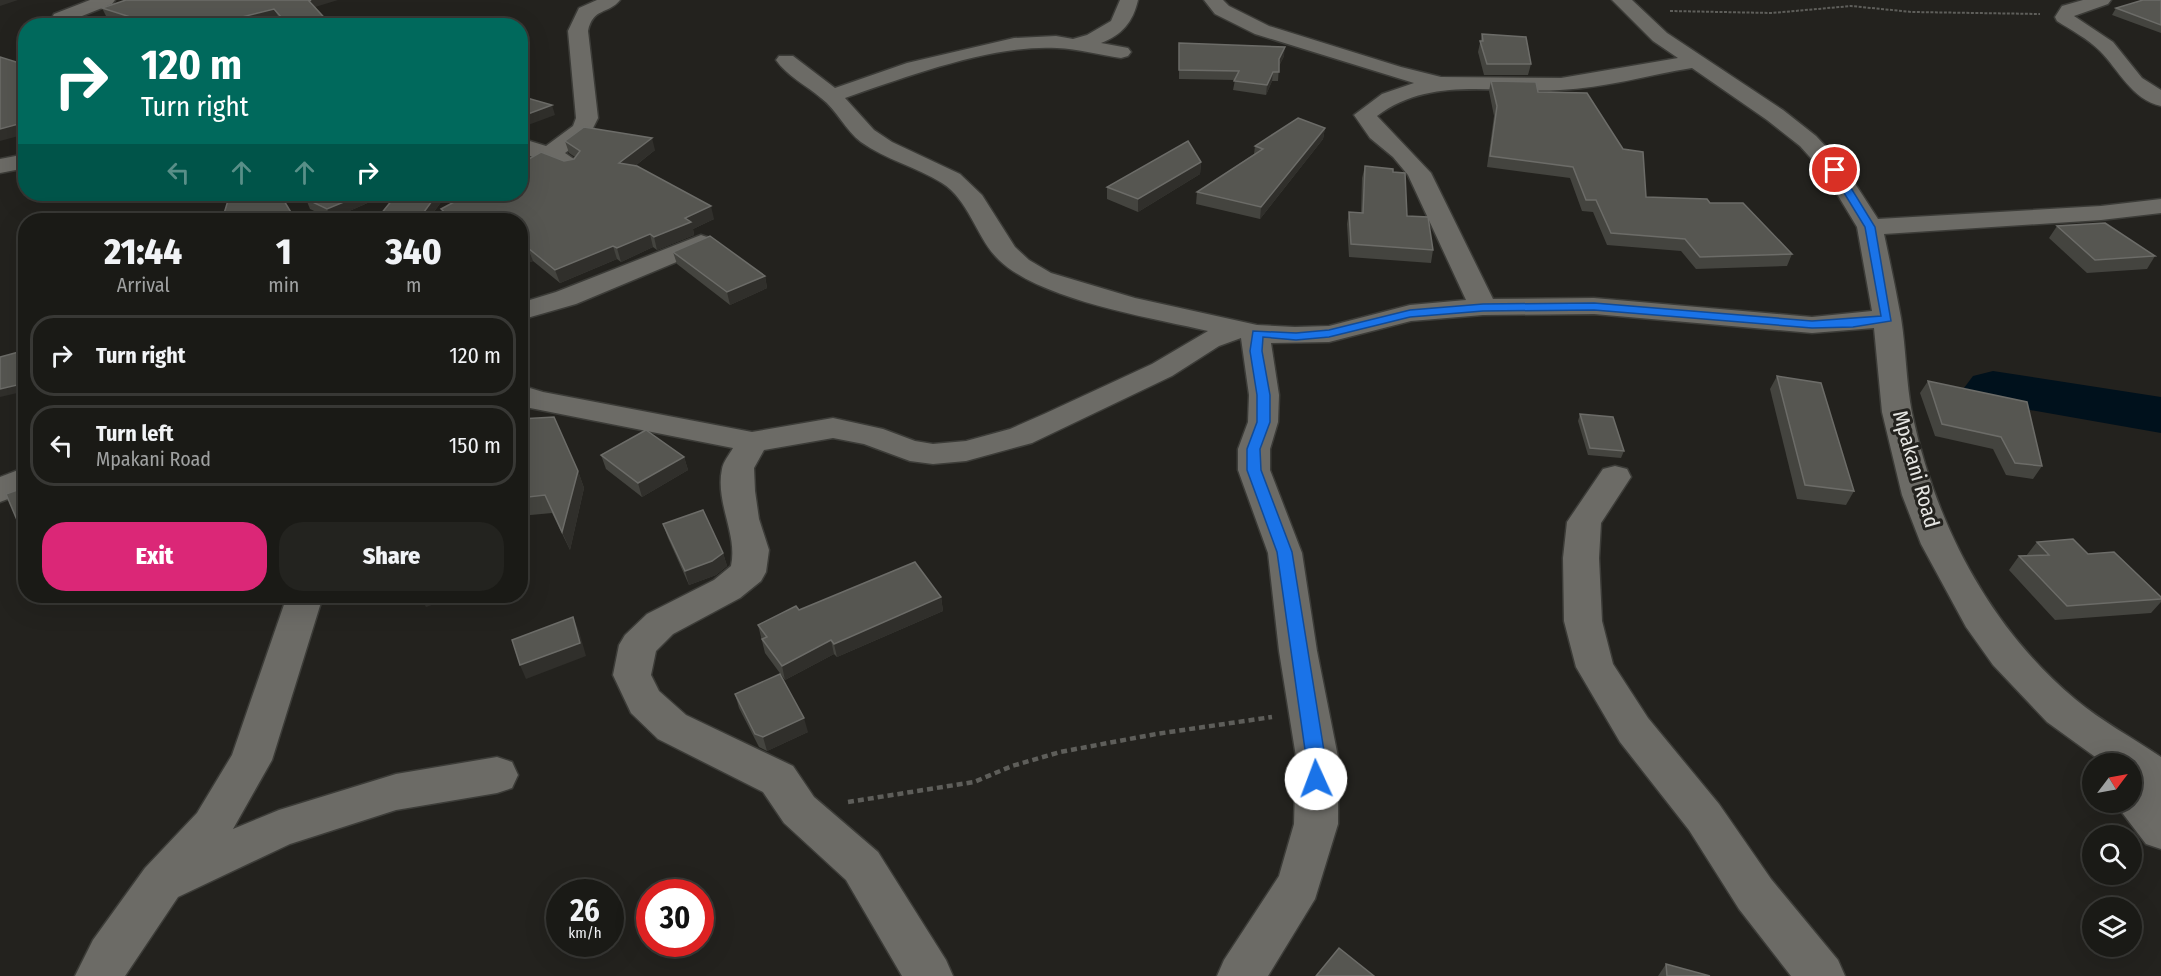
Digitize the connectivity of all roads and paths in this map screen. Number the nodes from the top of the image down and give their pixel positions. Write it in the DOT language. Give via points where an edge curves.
graph roads {
  1 [pos="106,0"];
  2 [pos="611,0"];
  3 [pos="1129,0"];
  4 [pos="1213,0"];
  5 [pos="2102,0"];
  6 [pos="1626,5"];
  7 [pos="2064,16"];
  8 [pos="61,18"];
  9 [pos="1074,44"];
  10 [pos="1121,52"];
  11 [pos="786,60"];
  12 [pos="1692,62"];
  13 [pos="1440,83"];
  14 [pos="832,96"];
  15 [pos="2161,100"];
  16 [pos="528,147"];
  17 [pos="550,154"];
  18 [pos="18,163"];
  19 [pos="0,166"];
  20 [pos="572,166"];
  21 [pos="2161,206"];
  22 [pos="1870,227"];
  23 [pos="701,243"];
  24 [pos="1483,307"];
  25 [pos="528,309"];
  26 [pos="1887,318"];
  27 [pos="1249,331"];
  28 [pos="528,397"];
  29 [pos="752,442"];
  30 [pos="1615,477"];
  31 [pos="18,482"];
  32 [pos="0,492"];
  33 [pos="303,603"];
  34 [pos="2061,711"];
  35 [pos="1308,712"];
  36 [pos="2096,753"];
  37 [pos="497,775"];
  38 [pos="2161,780"];
  39 [pos="2142,807"];
  40 [pos="799,810"];
  41 [pos="2161,830"];
  42 [pos="161,884"];
  43 [pos="99,976"];
  44 [pos="928,976"];
  45 [pos="1241,976"];
  46 [pos="1821,976"];
  1 -- 8 [label="street"];
  2 -- 17 [label="street" via="586,12 578,31 587,118 582,129"];
  3 -- 9 [label="street" via="1126,17 1115,29 1092,41"];
  4 -- 13 [label="street" via="1222,10 1262,30"];
  5 -- 7 [label="street" via="2069,10"];
  6 -- 7 [label="path" via="1772,13 1851,6 1912,12"];
  6 -- 12 [label="street, Mpakani Road"];
  7 -- 15 [label="street" via="2106,46 2134,82"];
  9 -- 10 [label="street"];
  9 -- 14 [label="street" via="1033,42 989,50 914,67"];
  11 -- 14 [label="street"];
  12 -- 13 [label="street" via="1561,84"];
  12 -- 22 [label="street, Mpakani Road" via="1808,141 1835,170"];
  13 -- 24 [label="street" via="1417,87 1365,115 1419,173"];
  14 -- 27 [label="street" via="866,135 952,179 973,200 1005,252 1042,279 1101,298"];
  16 -- 17 [label="street"];
  17 -- 20 [label="street"];
  18 -- 19 [label="street"];
  21 -- 22 [label="street"];
  22 -- 26 [label="street, Mpakani Road"];
  23 -- 25 [label="street" via="596,287"];
  24 -- 26 [label="street" via="1594,306 1812,325"];
  24 -- 27 [label="street" via="1410,313 1329,334 1296,336"];
  26 -- 34 [label="street, Mpakani Road" via="1897,412 1919,495 1938,544 1979,617 2007,656"];
  27 -- 29 [label="street" via="1209,340 1162,370 1055,421 1020,436 966,451 910,451 872,436 833,428"];
  27 -- 35 [label="street" via="1264,395 1254,470 1285,552"];
  28 -- 29 [label="street"];
  29 -- 40 [label="street" via="738,468 742,519 752,550 748,572 727,589 660,624 639,645 632,675 645,702 672,727 778,779"];
  30 -- 46 [label="street" via="1584,522 1583,621 1595,667 1634,730 1704,817 1755,894"];
  31 -- 32 [label="street"];
  33 -- 42 [label="street" via="251,760 212,826"];
  34 -- 36 [label="street"];
  34 -- 38 [label="street, Mpakani Road"];
  35 -- 40 [label="path" via="1060,752 974,782"];
  35 -- 45 [label="street" via="1317,757 1316,824 1299,884"];
  37 -- 42 [label="street" via="396,792 279,829"];
  39 -- 41 [label="street"];
  40 -- 44 [label="street" via="862,866"];
  42 -- 43 [label="street"];
}
